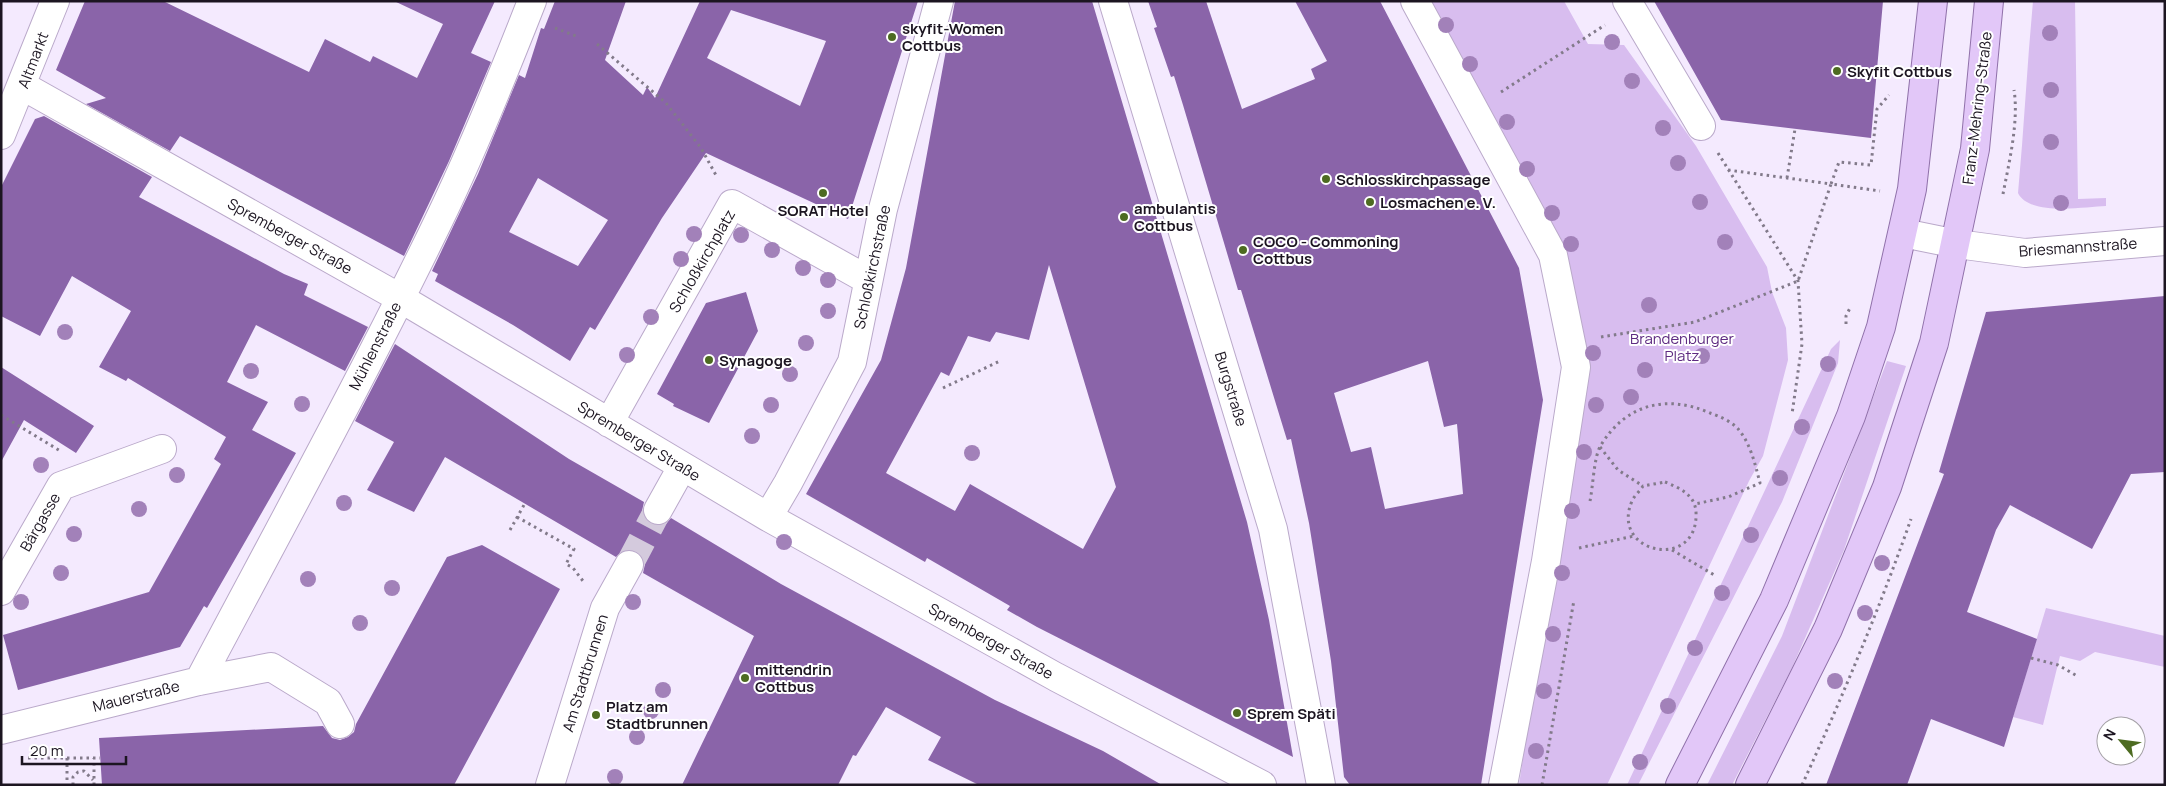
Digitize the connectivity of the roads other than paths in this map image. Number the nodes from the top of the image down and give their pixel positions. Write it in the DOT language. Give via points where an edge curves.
graph roads {
  1 [pos="56,1"];
  2 [pos="532,1"];
  3 [pos="939,1"];
  4 [pos="1113,1"];
  5 [pos="1415,1"];
  6 [pos="1627,1"];
  7 [pos="1933,1"];
  8 [pos="1989,1"];
  9 [pos="13,95"];
  10 [pos="1701,126"];
  11 [pos="1,135"];
  12 [pos="1903,233"];
  13 [pos="2165,241"];
  14 [pos="1957,244"];
  15 [pos="868,280"];
  16 [pos="400,298"];
  17 [pos="609,423"];
  18 [pos="162,449"];
  19 [pos="682,467"];
  20 [pos="658,510"];
  21 [pos="768,517"];
  22 [pos="629,565"];
  23 [pos="1,591"];
  24 [pos="199,681"];
  25 [pos="340,724"];
  26 [pos="1,730"];
  27 [pos="550,785"];
  28 [pos="1262,785"];
  29 [pos="1321,785"];
  30 [pos="1503,785"];
  31 [pos="1680,785"];
  32 [pos="1750,785"];
  1 -- 9 [label="street, Altmarkt"];
  2 -- 16 [label="street, Mühlenstraße" via="439,220"];
  3 -- 15 [label="street, Schloßkirchstraße" via="883,209"];
  4 -- 29 [label="street, Burgstraße" via="1273,529"];
  5 -- 30 [label="street" via="1553,255 1576,367 1546,561"];
  6 -- 10 [label="street"];
  7 -- 12 [label="main road" via="1912,188"];
  8 -- 14 [label="main road, Franz-Mehring-Straße" via="1975,148"];
  9 -- 11 [label="street, Altmarkt"];
  9 -- 16 [label="street, Spremberger Straße"];
  12 -- 14 [label="street, Briesmannstraße"];
  12 -- 31 [label="main road" via="1881,327 1850,416 1774,600"];
  13 -- 14 [label="street, Briesmannstraße" via="2025,253"];
  14 -- 32 [label="main road" via="1934,343 1887,487 1828,629"];
  15 -- 17 [label="street, Schloßkirchplatz" via="732,204"];
  15 -- 21 [label="street, Schloßkirchstraße" via="852,362"];
  16 -- 17 [label="street, Spremberger Straße"];
  16 -- 24 [label="street, Mühlenstraße"];
  17 -- 19 [label="street, Spremberger Straße"];
  18 -- 23 [label="street, Bärgasse" via="62,486"];
  19 -- 20 [label="street"];
  19 -- 21 [label="street, Spremberger Straße"];
  21 -- 28 [label="street, Spremberger Straße" via="1056,677"];
  22 -- 27 [label="street, Am Stadtbrunnen" via="605,608"];
  24 -- 25 [label="street, Mauerstraße" via="271,667 328,702"];
  24 -- 26 [label="street, Mauerstraße"];
}
